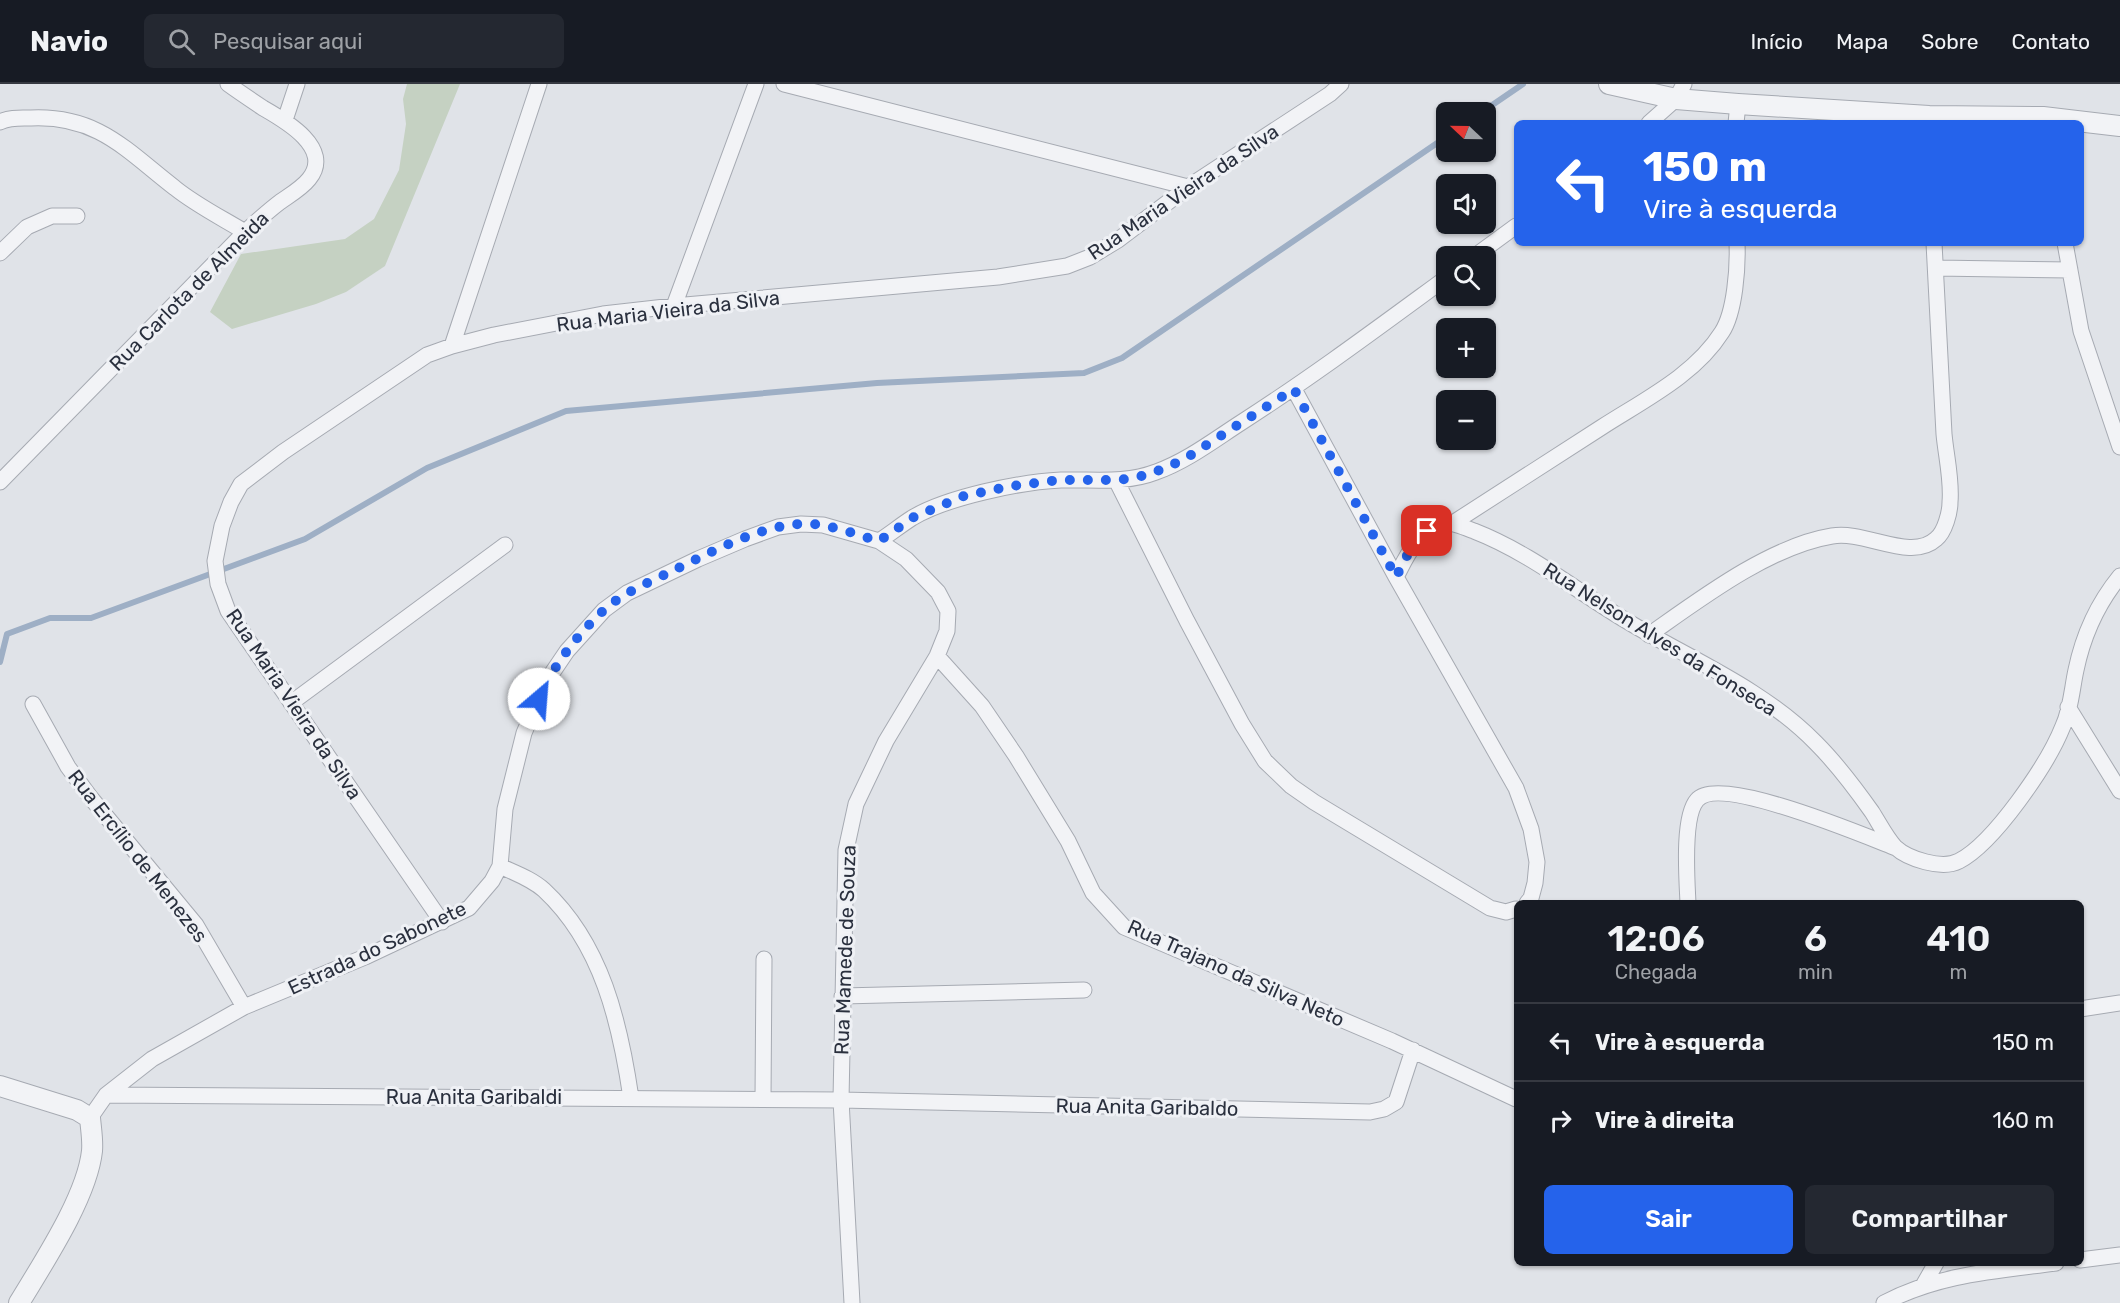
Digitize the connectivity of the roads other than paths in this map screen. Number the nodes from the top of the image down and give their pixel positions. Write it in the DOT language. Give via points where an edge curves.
graph roads {
  1 [pos="228,84"];
  2 [pos="297,84"];
  3 [pos="539,84"];
  4 [pos="756,84"];
  5 [pos="784,84"];
  6 [pos="1341,84"];
  7 [pos="1609,84"];
  8 [pos="1680,91"];
  9 [pos="1737,114"];
  10 [pos="285,120"];
  11 [pos="1652,120"];
  12 [pos="1929,120"];
  13 [pos="2043,120"];
  14 [pos="0,122"];
  15 [pos="2084,123"];
  16 [pos="2120,126"];
  17 [pos="1188,187"];
  18 [pos="76,216"];
  19 [pos="1514,227"];
  20 [pos="244,232"];
  21 [pos="1489,246"];
  22 [pos="1737,246"];
  23 [pos="1934,246"];
  24 [pos="2066,246"];
  25 [pos="0,253"];
  26 [pos="1936,268"];
  27 [pos="2070,270"];
  28 [pos="1436,285"];
  29 [pos="674,306"];
  30 [pos="452,346"];
  31 [pos="1294,389"];
  32 [pos="2120,447"];
  33 [pos="1116,480"];
  34 [pos="0,482"];
  35 [pos="1453,524"];
  36 [pos="879,541"];
  37 [pos="505,544"];
  38 [pos="2120,576"];
  39 [pos="1396,577"];
  40 [pos="1649,634"];
  41 [pos="937,656"];
  42 [pos="291,703"];
  43 [pos="33,704"];
  44 [pos="2068,707"];
  45 [pos="2120,791"];
  46 [pos="1896,848"];
  47 [pos="500,866"];
  48 [pos="1529,900"];
  49 [pos="1688,900"];
  50 [pos="1514,910"];
  51 [pos="442,922"];
  52 [pos="764,959"];
  53 [pos="1084,990"];
  54 [pos="842,996"];
  55 [pos="2120,1003"];
  56 [pos="244,1006"];
  57 [pos="2084,1008"];
  58 [pos="1413,1050"];
  59 [pos="0,1086"];
  60 [pos="106,1095"];
  61 [pos="631,1098"];
  62 [pos="763,1099"];
  63 [pos="1514,1099"];
  64 [pos="842,1100"];
  65 [pos="84,1114"];
  66 [pos="2120,1255"];
  67 [pos="2084,1260"];
  68 [pos="1934,1266"];
  69 [pos="2032,1266"];
  70 [pos="1924,1284"];
  71 [pos="19,1303"];
  72 [pos="852,1303"];
  73 [pos="1884,1303"];
  1 -- 10 [label="street, Rua Carlota de Almeida"];
  2 -- 10 [label="street"];
  3 -- 30 [label="street"];
  4 -- 29 [label="street"];
  5 -- 17 [label="street"];
  6 -- 17 [label="street, Rua Maria Vieira da Silva"];
  7 -- 8 [label="street"];
  8 -- 9 [label="street"];
  8 -- 11 [label="street"];
  9 -- 12 [label="street"];
  10 -- 20 [label="street, Rua Carlota de Almeida" via="303,135 315,154 314,173 308,182"];
  12 -- 13 [label="street"];
  14 -- 20 [label="street" via="8,118 50,117 110,136 176,189"];
  15 -- 16 [label="street"];
  17 -- 29 [label="street, Rua Maria Vieira da Silva" via="1118,240 1067,266 998,277"];
  18 -- 25 [label="street" via="52,216 27,227"];
  19 -- 21 [label="street"];
  20 -- 34 [label="street, Rua Carlota de Almeida"];
  22 -- 35 [label="street" via="1733,299 1724,329 1704,356 1668,384"];
  23 -- 26 [label="street"];
  24 -- 27 [label="street"];
  26 -- 27 [label="street"];
  26 -- 40 [label="street" via="1950,502 1938,538 1924,548 1835,535 1812,540 1778,553"];
  27 -- 32 [label="street" via="2081,331"];
  28 -- 31 [label="street"];
  29 -- 30 [label="street, Rua Maria Vieira da Silva" via="603,314"];
  30 -- 42 [label="street, Rua Maria Vieira da Silva" via="427,355 283,452 241,484 231,502 215,561 218,584 228,611"];
  31 -- 33 [label="street" via="1183,460 1135,478"];
  31 -- 39 [label="street"];
  33 -- 36 [label="street" via="1059,480 964,496 914,517"];
  33 -- 50 [label="street" via="1186,621 1265,761 1314,802 1490,908"];
  35 -- 39 [label="street" via="1427,531 1412,546"];
  35 -- 40 [label="street, Rua Nelson Alves da Fonseca" via="1525,556"];
  36 -- 41 [label="street, Rua Mamede de Souza" via="923,576 948,611 947,631"];
  36 -- 47 [label="street, Estrada do Sabonete" via="824,525 778,527 698,559 627,593 604,610 567,651 546,682 524,733 505,809"];
  37 -- 42 [label="street"];
  38 -- 44 [label="street, Rua Nelson Alves da Fonseca" via="2108,591 2083,644"];
  39 -- 48 [label="street" via="1516,788 1531,829 1537,862"];
  40 -- 46 [label="street, Rua Nelson Alves da Fonseca" via="1734,679 1791,720 1839,769"];
  41 -- 54 [label="street, Rua Mamede de Souza" via="886,741 856,804 846,850"];
  41 -- 58 [label="street, Rua Trajano da Silva Neto" via="982,706 1068,841 1093,893 1124,927"];
  42 -- 51 [label="street, Rua Maria Vieira da Silva"];
  43 -- 56 [label="street, Rua Ercílio de Menezes" via="68,767 196,925"];
  44 -- 45 [label="street"];
  44 -- 46 [label="street, Rua Nelson Alves da Fonseca" via="2064,725 2023,793 1974,852 1956,863 1942,865 1926,863"];
  46 -- 49 [label="street, Rua Nelson Alves da Fonseca" via="1760,800 1730,793 1708,794 1698,798 1689,824"];
  47 -- 51 [label="street, Estrada do Sabonete" via="469,908"];
  47 -- 61 [label="street" via="543,890 570,920 599,969 623,1044"];
  51 -- 56 [label="street, Estrada do Sabonete"];
  52 -- 62 [label="street"];
  53 -- 54 [label="street"];
  54 -- 64 [label="street, Rua Mamede de Souza"];
  55 -- 57 [label="street"];
  56 -- 60 [label="street, Estrada do Sabonete" via="152,1059"];
  58 -- 63 [label="street, Rua Trajano da Silva Neto"];
  58 -- 64 [label="street, Rua Anita Garibaldo" via="1396,1102 1370,1112"];
  59 -- 65 [label="street"];
  60 -- 61 [label="street, Rua Anita Garibaldi"];
  60 -- 65 [label="street, Estrada do Sabonete"];
  61 -- 62 [label="street, Rua Anita Garibaldi"];
  62 -- 64 [label="street, Rua Anita Garibaldi"];
  64 -- 72 [label="street, Rua Mamede de Souza"];
  65 -- 71 [label="street" via="92,1150 86,1176 51,1249"];
  66 -- 67 [label="street"];
  68 -- 70 [label="street"];
  69 -- 70 [label="street" via="1958,1275"];
  70 -- 73 [label="street"];
}
